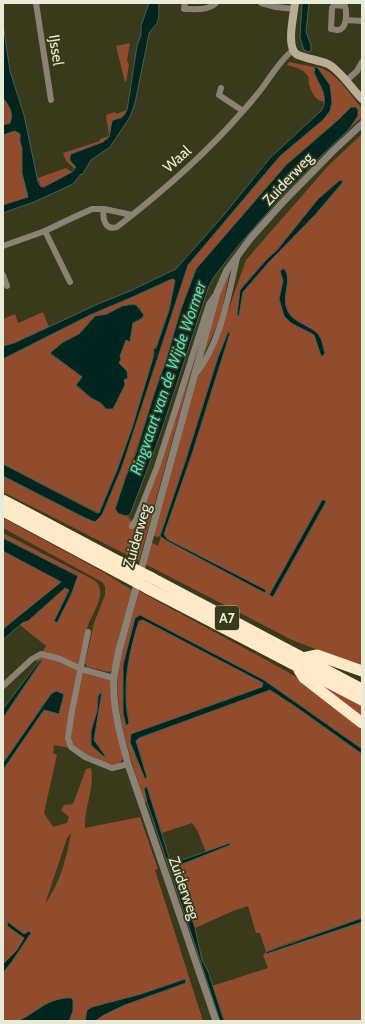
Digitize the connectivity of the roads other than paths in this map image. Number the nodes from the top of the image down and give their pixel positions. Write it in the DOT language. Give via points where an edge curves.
graph roads {
  1 [pos="36,3"];
  2 [pos="185,3"];
  3 [pos="216,3"];
  4 [pos="261,3"];
  5 [pos="295,6"];
  6 [pos="346,20"];
  7 [pos="362,21"];
  8 [pos="292,51"];
  9 [pos="362,62"];
  10 [pos="346,81"];
  11 [pos="221,88"];
  12 [pos="362,99"];
  13 [pos="51,100"];
  14 [pos="243,111"];
  15 [pos="362,124"];
  16 [pos="104,209"];
  17 [pos="132,215"];
  18 [pos="45,231"];
  19 [pos="3,246"];
  20 [pos="238,256"];
  21 [pos="3,275"];
  22 [pos="70,282"];
  23 [pos="7,286"];
  24 [pos="217,293"];
  25 [pos="194,377"];
  26 [pos="3,500"];
  27 [pos="3,511"];
  28 [pos="132,526"];
  29 [pos="118,567"];
  30 [pos="88,632"];
  31 [pos="300,662"];
  32 [pos="81,669"];
  33 [pos="362,671"];
  34 [pos="114,678"];
  35 [pos="3,686"];
  36 [pos="362,689"];
  37 [pos="362,700"];
  38 [pos="362,723"];
  39 [pos="128,764"];
  40 [pos="216,1021"];
  1 -- 13 [label="street, IJssel"];
  2 -- 3 [label="street" via="184,9 201,9"];
  4 -- 5 [label="street" via="276,7"];
  5 -- 8 [label="main road"];
  6 -- 7 [label="street"];
  8 -- 10 [label="main road" via="297,55 329,64"];
  8 -- 14 [label="street, Waal"];
  9 -- 10 [label="street"];
  10 -- 12 [label="main road"];
  11 -- 14 [label="street" via="219,95"];
  14 -- 17 [label="street, Waal" via="185,171"];
  15 -- 20 [label="street, Zuiderweg" via="284,202"];
  16 -- 17 [label="street"];
  16 -- 17 [label="street, Waal" via="104,222 113,228"];
  16 -- 18 [label="street" via="90,210"];
  18 -- 19 [label="street"];
  18 -- 22 [label="street"];
  20 -- 24 [label="street, Zuiderweg" via="227,270"];
  20 -- 25 [label="street, Zuiderweg" via="224,318 203,364"];
  21 -- 23 [label="street"];
  24 -- 25 [label="street, Zuiderweg"];
  24 -- 28 [label="street, Zuiderweg" via="209,304 157,467"];
  25 -- 34 [label="street, Zuiderweg" via="118,650"];
  26 -- 29 [label="highway, A7"];
  27 -- 29 [label="highway, A7"];
  29 -- 31 [label="highway, A7, bridge"];
  30 -- 32 [label="street"];
  31 -- 33 [label="highway" via="317,655"];
  31 -- 36 [label="highway, A7"];
  31 -- 37 [label="highway, A7"];
  31 -- 38 [label="highway, A7" via="304,678"];
  32 -- 34 [label="street"];
  32 -- 35 [label="street" via="60,659 40,654"];
  32 -- 39 [label="street" via="68,738 71,747 86,757 112,768"];
  34 -- 39 [label="street, Zuiderweg" via="116,713"];
  39 -- 40 [label="street, Zuiderweg"];
}
